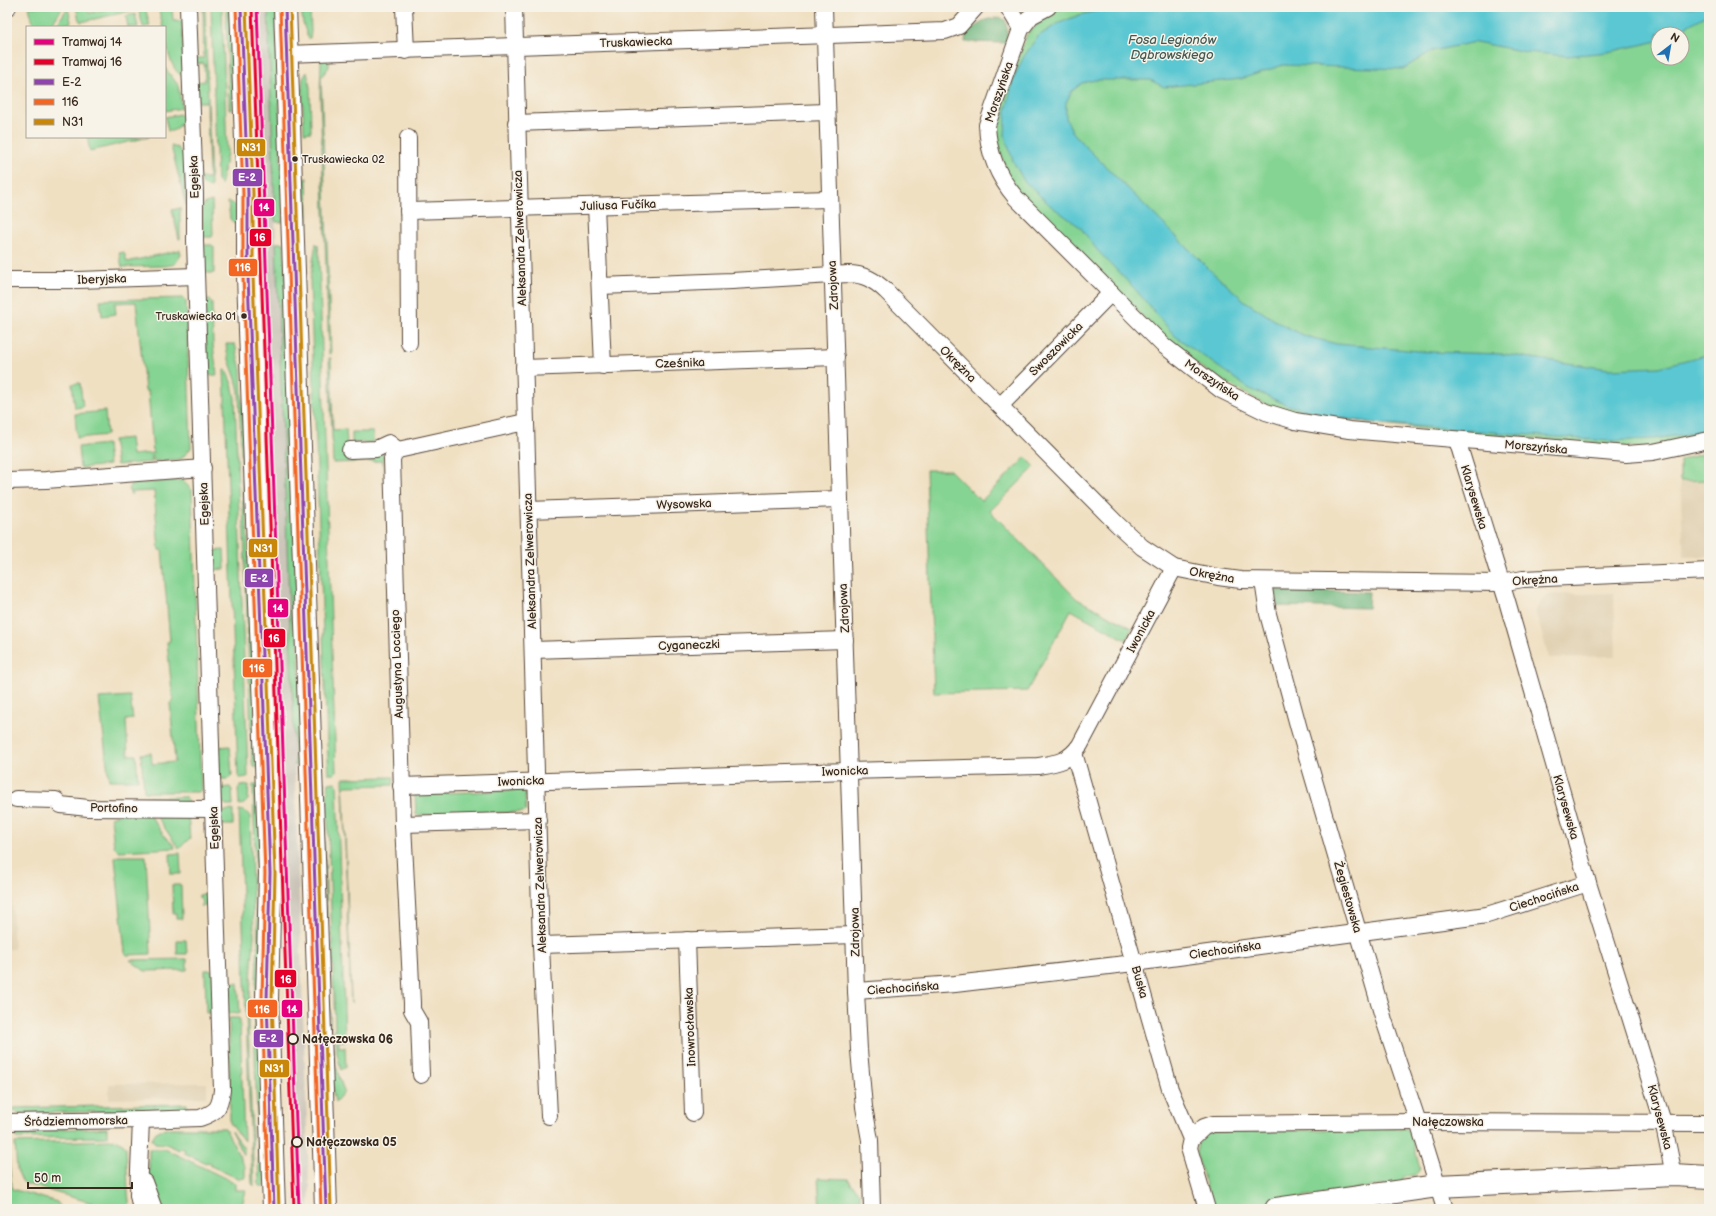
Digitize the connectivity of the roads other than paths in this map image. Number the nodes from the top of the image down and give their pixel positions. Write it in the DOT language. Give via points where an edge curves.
graph roads {
  1 [pos="188,7"];
  2 [pos="241,7"];
  3 [pos="285,7"];
  4 [pos="404,7"];
  5 [pos="514,7"];
  6 [pos="824,7"];
  7 [pos="976,7"];
  8 [pos="1008,7"];
  9 [pos="1048,7"];
  10 [pos="1021,29"];
  11 [pos="824,34"];
  12 [pos="514,46"];
  13 [pos="406,51"];
  14 [pos="286,54"];
  15 [pos="826,112"];
  16 [pos="516,123"];
  17 [pos="408,138"];
  18 [pos="829,199"];
  19 [pos="596,205"];
  20 [pos="520,209"];
  21 [pos="408,211"];
  22 [pos="196,276"];
  23 [pos="832,276"];
  24 [pos="7,280"];
  25 [pos="600,286"];
  26 [pos="1111,293"];
  27 [pos="409,343"];
  28 [pos="836,357"];
  29 [pos="603,366"];
  30 [pos="524,368"];
  31 [pos="1000,406"];
  32 [pos="525,422"];
  33 [pos="1456,440"];
  34 [pos="1709,440"];
  35 [pos="350,450"];
  36 [pos="398,450"];
  37 [pos="203,468"];
  38 [pos="7,481"];
  39 [pos="839,499"];
  40 [pos="529,510"];
  41 [pos="1174,568"];
  42 [pos="1709,571"];
  43 [pos="1263,581"];
  44 [pos="1500,583"];
  45 [pos="845,640"];
  46 [pos="533,650"];
  47 [pos="1074,753"];
  48 [pos="848,771"];
  49 [pos="537,780"];
  50 [pos="401,786"];
  51 [pos="16,799"];
  52 [pos="213,809"];
  53 [pos="538,820"];
  54 [pos="403,824"];
  55 [pos="1588,883"];
  56 [pos="1359,933"];
  57 [pos="855,935"];
  58 [pos="687,940"];
  59 [pos="541,945"];
  60 [pos="1134,962"];
  61 [pos="856,991"];
  62 [pos="421,1075"];
  63 [pos="693,1114"];
  64 [pos="549,1116"];
  65 [pos="141,1120"];
  66 [pos="7,1122"];
  67 [pos="1418,1122"];
  68 [pos="1663,1122"];
  69 [pos="1709,1123"];
  70 [pos="1192,1139"];
  71 [pos="140,1171"];
  72 [pos="1674,1175"];
  73 [pos="1709,1177"];
  74 [pos="1437,1186"];
  75 [pos="141,1209"];
  76 [pos="154,1209"];
  77 [pos="274,1209"];
  78 [pos="326,1209"];
  79 [pos="872,1209"];
  80 [pos="1207,1209"];
  81 [pos="1276,1209"];
  82 [pos="1445,1209"];
  1 -- 22 [label="street, Egejska"];
  2 -- 77 [label="main road" via="270,865 267,1000"];
  3 -- 14 [label="main road"];
  4 -- 13 [label="street"];
  5 -- 12 [label="street, Aleksandra Zelwerowicza"];
  6 -- 11 [label="street, Zdrojowa"];
  7 -- 11 [label="street, Truskawiecka" via="958,26 945,31"];
  8 -- 10 [label="street"];
  9 -- 10 [label="street, Morszyńska" via="1031,16"];
  10 -- 26 [label="street, Morszyńska" via="987,125 993,158 1006,186 1016,198"];
  11 -- 12 [label="street, Truskawiecka"];
  11 -- 15 [label="street, Zdrojowa"];
  12 -- 13 [label="street, Truskawiecka"];
  12 -- 16 [label="street, Aleksandra Zelwerowicza"];
  13 -- 14 [label="street, Truskawiecka"];
  14 -- 78 [label="main road"];
  15 -- 16 [label="street"];
  15 -- 18 [label="street, Zdrojowa"];
  16 -- 20 [label="street, Aleksandra Zelwerowicza"];
  17 -- 21 [label="street"];
  18 -- 19 [label="street, Juliusa Fučíka"];
  18 -- 23 [label="street, Zdrojowa"];
  19 -- 20 [label="street, Juliusa Fučíka"];
  19 -- 25 [label="street"];
  20 -- 21 [label="street, Juliusa Fučíka"];
  20 -- 30 [label="street, Aleksandra Zelwerowicza"];
  21 -- 27 [label="street"];
  22 -- 24 [label="street, Iberyjska"];
  22 -- 37 [label="street, Egejska"];
  23 -- 25 [label="street, Okrężna"];
  23 -- 28 [label="street, Zdrojowa"];
  23 -- 31 [label="street, Okrężna" via="858,274 876,282"];
  25 -- 29 [label="street"];
  26 -- 31 [label="street, Swoszowicka"];
  26 -- 33 [label="street, Morszyńska" via="1163,345 1221,390 1266,412 1295,421 1349,430"];
  28 -- 29 [label="street, Cześnika"];
  28 -- 39 [label="street, Zdrojowa"];
  29 -- 30 [label="street, Cześnika"];
  30 -- 32 [label="street, Aleksandra Zelwerowicza"];
  31 -- 41 [label="street, Okrężna" via="1117,524 1142,547"];
  32 -- 36 [label="street"];
  32 -- 40 [label="street, Aleksandra Zelwerowicza"];
  33 -- 34 [label="street, Morszyńska" via="1626,454 1653,452"];
  33 -- 44 [label="street, Klarysewska"];
  35 -- 36 [label="street" via="376,448 389,443"];
  36 -- 50 [label="street, Augustyna Locciego" via="392,459 391,468"];
  37 -- 38 [label="street, Egejska"];
  37 -- 52 [label="street, Egejska"];
  39 -- 40 [label="street, Wysowska"];
  39 -- 45 [label="street, Zdrojowa"];
  40 -- 46 [label="street, Aleksandra Zelwerowicza"];
  41 -- 43 [label="street, Okrężna" via="1218,577"];
  41 -- 47 [label="street, Iwonicka"];
  42 -- 44 [label="street, Okrężna" via="1523,579"];
  43 -- 44 [label="street, Okrężna"];
  43 -- 56 [label="street, Żegiestowska" via="1268,614 1293,709"];
  44 -- 55 [label="street, Klarysewska"];
  45 -- 46 [label="street, Cyganeczki"];
  45 -- 48 [label="street, Zdrojowa"];
  46 -- 49 [label="street, Aleksandra Zelwerowicza"];
  47 -- 48 [label="street, Iwonicka" via="1067,760 1038,766"];
  47 -- 60 [label="street, Buska"];
  48 -- 49 [label="street, Iwonicka"];
  48 -- 57 [label="street, Zdrojowa"];
  49 -- 50 [label="street, Iwonicka"];
  49 -- 53 [label="street, Aleksandra Zelwerowicza"];
  50 -- 54 [label="street, Augustyna Locciego"];
  51 -- 52 [label="street, Portofino" via="56,800 61,805 88,808"];
  52 -- 65 [label="street, Egejska" via="222,1049 221,1102 217,1110 200,1118"];
  53 -- 54 [label="street"];
  53 -- 59 [label="street, Aleksandra Zelwerowicza"];
  54 -- 62 [label="street, Augustyna Locciego" via="412,1010 419,1022"];
  55 -- 56 [label="street, Ciechocińska" via="1487,915"];
  55 -- 68 [label="street, Klarysewska"];
  56 -- 60 [label="street, Ciechocińska"];
  56 -- 67 [label="street, Żegiestowska" via="1384,1020"];
  57 -- 58 [label="street"];
  57 -- 61 [label="street, Zdrojowa"];
  58 -- 59 [label="street"];
  58 -- 63 [label="street, Inowrocławska"];
  59 -- 64 [label="street, Aleksandra Zelwerowicza"];
  60 -- 61 [label="street, Ciechocińska" via="955,984"];
  60 -- 70 [label="street, Buska" via="1170,1089"];
  61 -- 79 [label="street, Zdrojowa" via="859,1050 870,1140"];
  65 -- 66 [label="street, Śródziemnomorska"];
  65 -- 71 [label="street, Śródziemnomorska"];
  67 -- 68 [label="street, Nałęczowska"];
  67 -- 70 [label="street, Nałęczowska" via="1213,1124 1204,1127"];
  67 -- 74 [label="street, Żegiestowska"];
  68 -- 69 [label="street, Nałęczowska"];
  68 -- 72 [label="street, Klarysewska"];
  70 -- 80 [label="street, Buska" via="1189,1148"];
  71 -- 75 [label="street, Śródziemnomorska" via="138,1195"];
  71 -- 76 [label="street, Śródziemnomorska"];
  72 -- 73 [label="main road"];
  72 -- 74 [label="main road"];
  74 -- 81 [label="main road"];
  74 -- 82 [label="street, Żegiestowska"];
}
